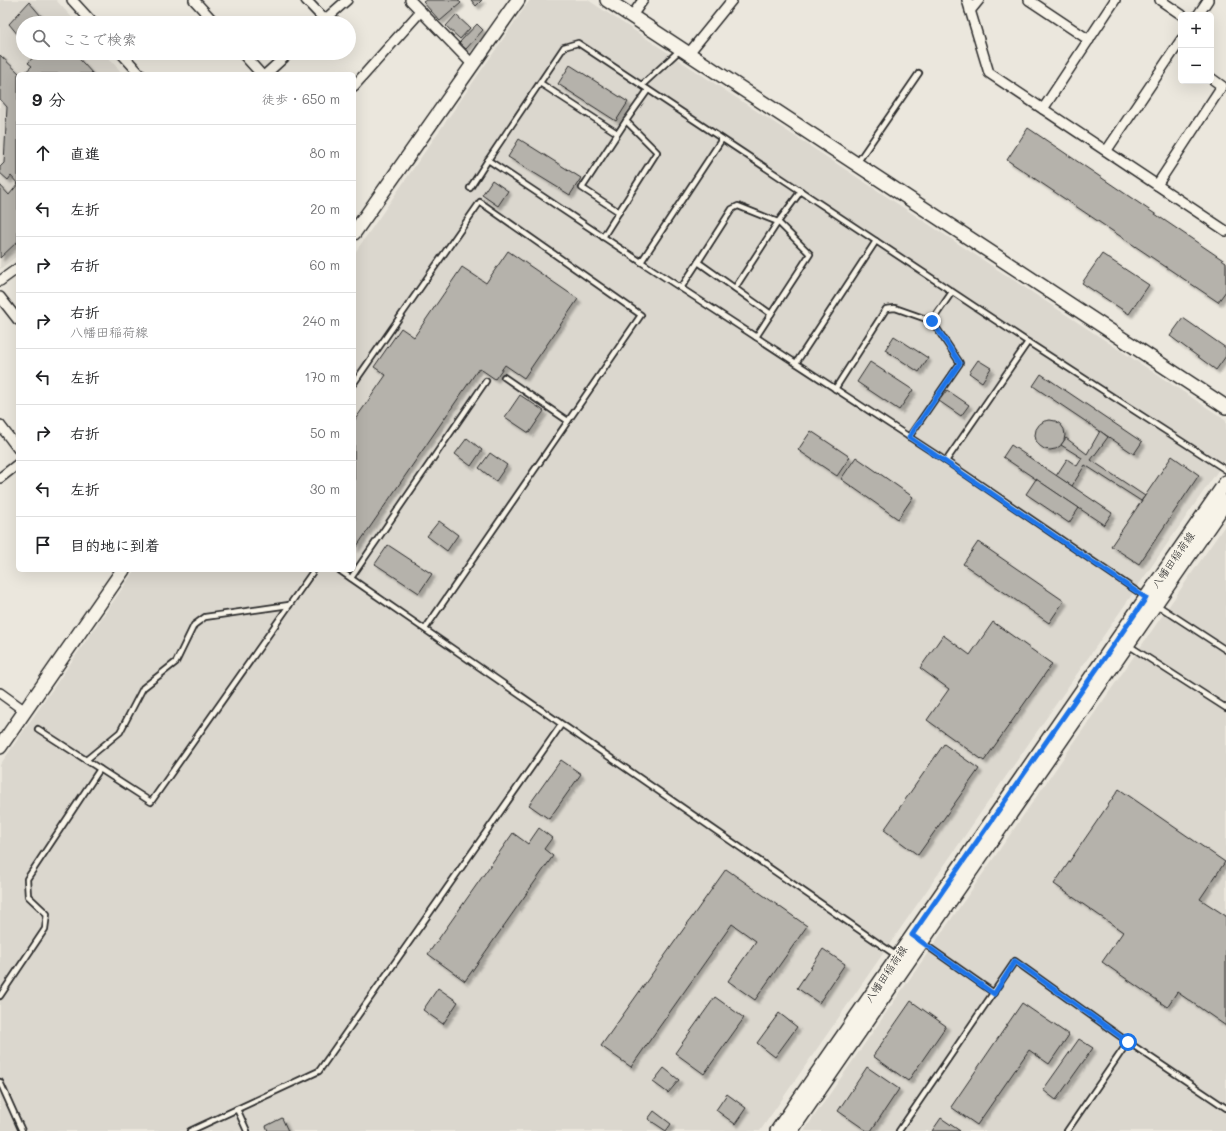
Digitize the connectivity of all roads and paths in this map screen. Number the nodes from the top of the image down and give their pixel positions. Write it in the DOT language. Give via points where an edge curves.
graph roads {
  1 [pos="72,0"];
  2 [pos="194,0"];
  3 [pos="306,0"];
  4 [pos="347,0"];
  5 [pos="410,0"];
  6 [pos="518,0"];
  7 [pos="607,0"];
  8 [pos="643,0"];
  9 [pos="732,0"];
  10 [pos="967,0"];
  11 [pos="979,0"];
  12 [pos="1029,0"];
  13 [pos="1115,0"];
  14 [pos="1160,0"];
  15 [pos="1208,0"];
  16 [pos="420,11"];
  17 [pos="970,11"];
  18 [pos="1178,12"];
  19 [pos="1200,12"];
  20 [pos="87,16"];
  21 [pos="209,16"];
  22 [pos="318,16"];
  23 [pos="330,16"];
  24 [pos="631,17"];
  25 [pos="1089,40"];
  26 [pos="1178,44"];
  27 [pos="685,51"];
  28 [pos="1173,52"];
  29 [pos="1178,56"];
  30 [pos="127,60"];
  31 [pos="248,60"];
  32 [pos="281,60"];
  33 [pos="473,66"];
  34 [pos="138,72"];
  35 [pos="259,72"];
  36 [pos="268,72"];
  37 [pos="919,73"];
  38 [pos="1214,79"];
  39 [pos="540,83"];
  40 [pos="1224,83"];
  41 [pos="356,84"];
  42 [pos="642,86"];
  43 [pos="648,90"];
  44 [pos="1043,109"];
  45 [pos="626,121"];
  46 [pos="617,133"];
  47 [pos="722,139"];
  48 [pos="1107,150"];
  49 [pos="488,160"];
  50 [pos="856,165"];
  51 [pos="1157,185"];
  52 [pos="470,188"];
  53 [pos="801,191"];
  54 [pos="619,212"];
  55 [pos="778,222"];
  56 [pos="356,230"];
  57 [pos="1226,231"];
  58 [pos="603,237"];
  59 [pos="876,241"];
  60 [pos="641,262"];
  61 [pos="698,262"];
  62 [pos="16,269"];
  63 [pos="0,281"];
  64 [pos="680,288"];
  65 [pos="734,288"];
  66 [pos="952,292"];
  67 [pos="0,297"];
  68 [pos="771,314"];
  69 [pos="16,317"];
  70 [pos="932,321"];
  71 [pos="756,337"];
  72 [pos="1028,342"];
  73 [pos="796,363"];
  74 [pos="504,376"];
  75 [pos="356,380"];
  76 [pos="486,381"];
  77 [pos="835,389"];
  78 [pos="1226,407"];
  79 [pos="568,421"];
  80 [pos="0,425"];
  81 [pos="909,437"];
  82 [pos="16,446"];
  83 [pos="946,461"];
  84 [pos="16,466"];
  85 [pos="1226,470"];
  86 [pos="0,478"];
  87 [pos="1226,482"];
  88 [pos="1226,502"];
  89 [pos="356,571"];
  90 [pos="313,572"];
  91 [pos="342,572"];
  92 [pos="355,572"];
  93 [pos="117,573"];
  94 [pos="351,578"];
  95 [pos="1151,601"];
  96 [pos="289,606"];
  97 [pos="425,629"];
  98 [pos="1128,644"];
  99 [pos="1226,650"];
  100 [pos="0,693"];
  101 [pos="1226,708"];
  102 [pos="25,711"];
  103 [pos="561,725"];
  104 [pos="38,729"];
  105 [pos="0,747"];
  106 [pos="86,760"];
  107 [pos="100,769"];
  108 [pos="917,939"];
  109 [pos="903,960"];
  110 [pos="994,994"];
  111 [pos="0,996"];
  112 [pos="1128,1042"];
  113 [pos="0,1082"];
  114 [pos="1226,1108"];
  115 [pos="237,1109"];
  116 [pos="22,1131"];
  117 [pos="190,1131"];
  118 [pos="247,1131"];
  119 [pos="777,1131"];
  120 [pos="791,1131"];
  121 [pos="899,1131"];
  122 [pos="1067,1131"];
  1 -- 20 [label="street"];
  2 -- 21 [label="street"];
  3 -- 22 [label="street"];
  4 -- 23 [label="street"];
  5 -- 16 [label="street"];
  6 -- 33 [label="main road"];
  7 -- 24 [label="main road"];
  8 -- 24 [label="street"];
  9 -- 27 [label="street"];
  10 -- 17 [label="street"];
  11 -- 17 [label="street"];
  12 -- 25 [label="street"];
  13 -- 25 [label="street"];
  14 -- 18 [label="street"];
  15 -- 19 [label="street"];
  16 -- 33 [label="street"];
  16 -- 41 [label="street"];
  17 -- 44 [label="street" via="989,73"];
  24 -- 27 [label="main road"];
  25 -- 44 [label="street"];
  26 -- 28 [label="street"];
  27 -- 42 [label="lane"];
  27 -- 50 [label="main road"];
  28 -- 29 [label="street"];
  28 -- 48 [label="street"];
  30 -- 34 [label="street"];
  31 -- 35 [label="street"];
  32 -- 36 [label="street"];
  33 -- 56 [label="main road"];
  37 -- 50 [label="lane"];
  38 -- 40 [label="street"];
  39 -- 42 [label="lane" via="564,47 578,43"];
  39 -- 46 [label="lane"];
  39 -- 49 [label="lane"];
  40 -- 51 [label="street"];
  42 -- 43 [label="lane"];
  43 -- 45 [label="lane"];
  43 -- 47 [label="lane"];
  44 -- 48 [label="street"];
  45 -- 46 [label="lane"];
  45 -- 54 [label="lane" via="657,152"];
  46 -- 54 [label="lane" via="582,188"];
  47 -- 53 [label="lane"];
  47 -- 60 [label="lane"];
  48 -- 51 [label="street"];
  49 -- 52 [label="lane"];
  49 -- 58 [label="lane"];
  50 -- 78 [label="main road"];
  51 -- 57 [label="street"];
  53 -- 55 [label="lane"];
  53 -- 59 [label="lane"];
  54 -- 58 [label="lane"];
  55 -- 61 [label="lane" via="738,206 732,209"];
  55 -- 65 [label="lane"];
  55 -- 68 [label="lane" via="810,254"];
  58 -- 60 [label="lane"];
  59 -- 66 [label="lane"];
  59 -- 73 [label="lane"];
  60 -- 64 [label="lane"];
  61 -- 64 [label="lane"];
  61 -- 65 [label="lane"];
  62 -- 63 [label="street"];
  64 -- 71 [label="lane"];
  65 -- 68 [label="lane"];
  66 -- 70 [label="lane"];
  66 -- 72 [label="lane"];
  67 -- 69 [label="street"];
  68 -- 71 [label="lane"];
  70 -- 77 [label="lane" via="895,308 886,309"];
  70 -- 81 [label="lane" via="960,363"];
  71 -- 73 [label="lane"];
  72 -- 83 [label="lane"];
  72 -- 85 [label="lane"];
  73 -- 77 [label="lane"];
  74 -- 79 [label="lane"];
  75 -- 79 [label="lane" via="480,202 641,315"];
  76 -- 89 [label="lane"];
  77 -- 81 [label="lane"];
  79 -- 97 [label="lane"];
  80 -- 82 [label="street"];
  81 -- 83 [label="lane"];
  83 -- 95 [label="lane"];
  84 -- 86 [label="street"];
  87 -- 95 [label="main road, 八幡田稲荷線"];
  88 -- 95 [label="main road, 八幡田稲荷線"];
  90 -- 96 [label="lane"];
  91 -- 94 [label="lane"];
  92 -- 94 [label="lane"];
  93 -- 102 [label="main road"];
  94 -- 97 [label="lane"];
  95 -- 98 [label="main road, 八幡田稲荷線"];
  95 -- 99 [label="lane"];
  95 -- 108 [label="main road, 八幡田稲荷線"];
  96 -- 106 [label="lane" via="206,617 194,624 176,662 143,688 120,732"];
  96 -- 107 [label="lane" via="151,802"];
  97 -- 103 [label="lane"];
  98 -- 101 [label="lane"];
  98 -- 108 [label="main road, 八幡田稲荷線"];
  100 -- 102 [label="street"];
  102 -- 105 [label="main road"];
  103 -- 109 [label="lane"];
  103 -- 115 [label="lane" via="319,1071"];
  104 -- 106 [label="lane"];
  106 -- 107 [label="lane"];
  107 -- 111 [label="lane" via="27,879 28,896 47,914 45,929"];
  108 -- 109 [label="main road, 八幡田稲荷線"];
  108 -- 110 [label="lane"];
  109 -- 119 [label="main road, 八幡田稲荷線"];
  109 -- 120 [label="main road, 八幡田稲荷線"];
  110 -- 112 [label="lane" via="1015,961"];
  110 -- 121 [label="lane"];
  112 -- 114 [label="lane"];
  112 -- 122 [label="lane"];
  113 -- 116 [label="lane"];
  115 -- 117 [label="lane"];
  115 -- 118 [label="lane"];
}
